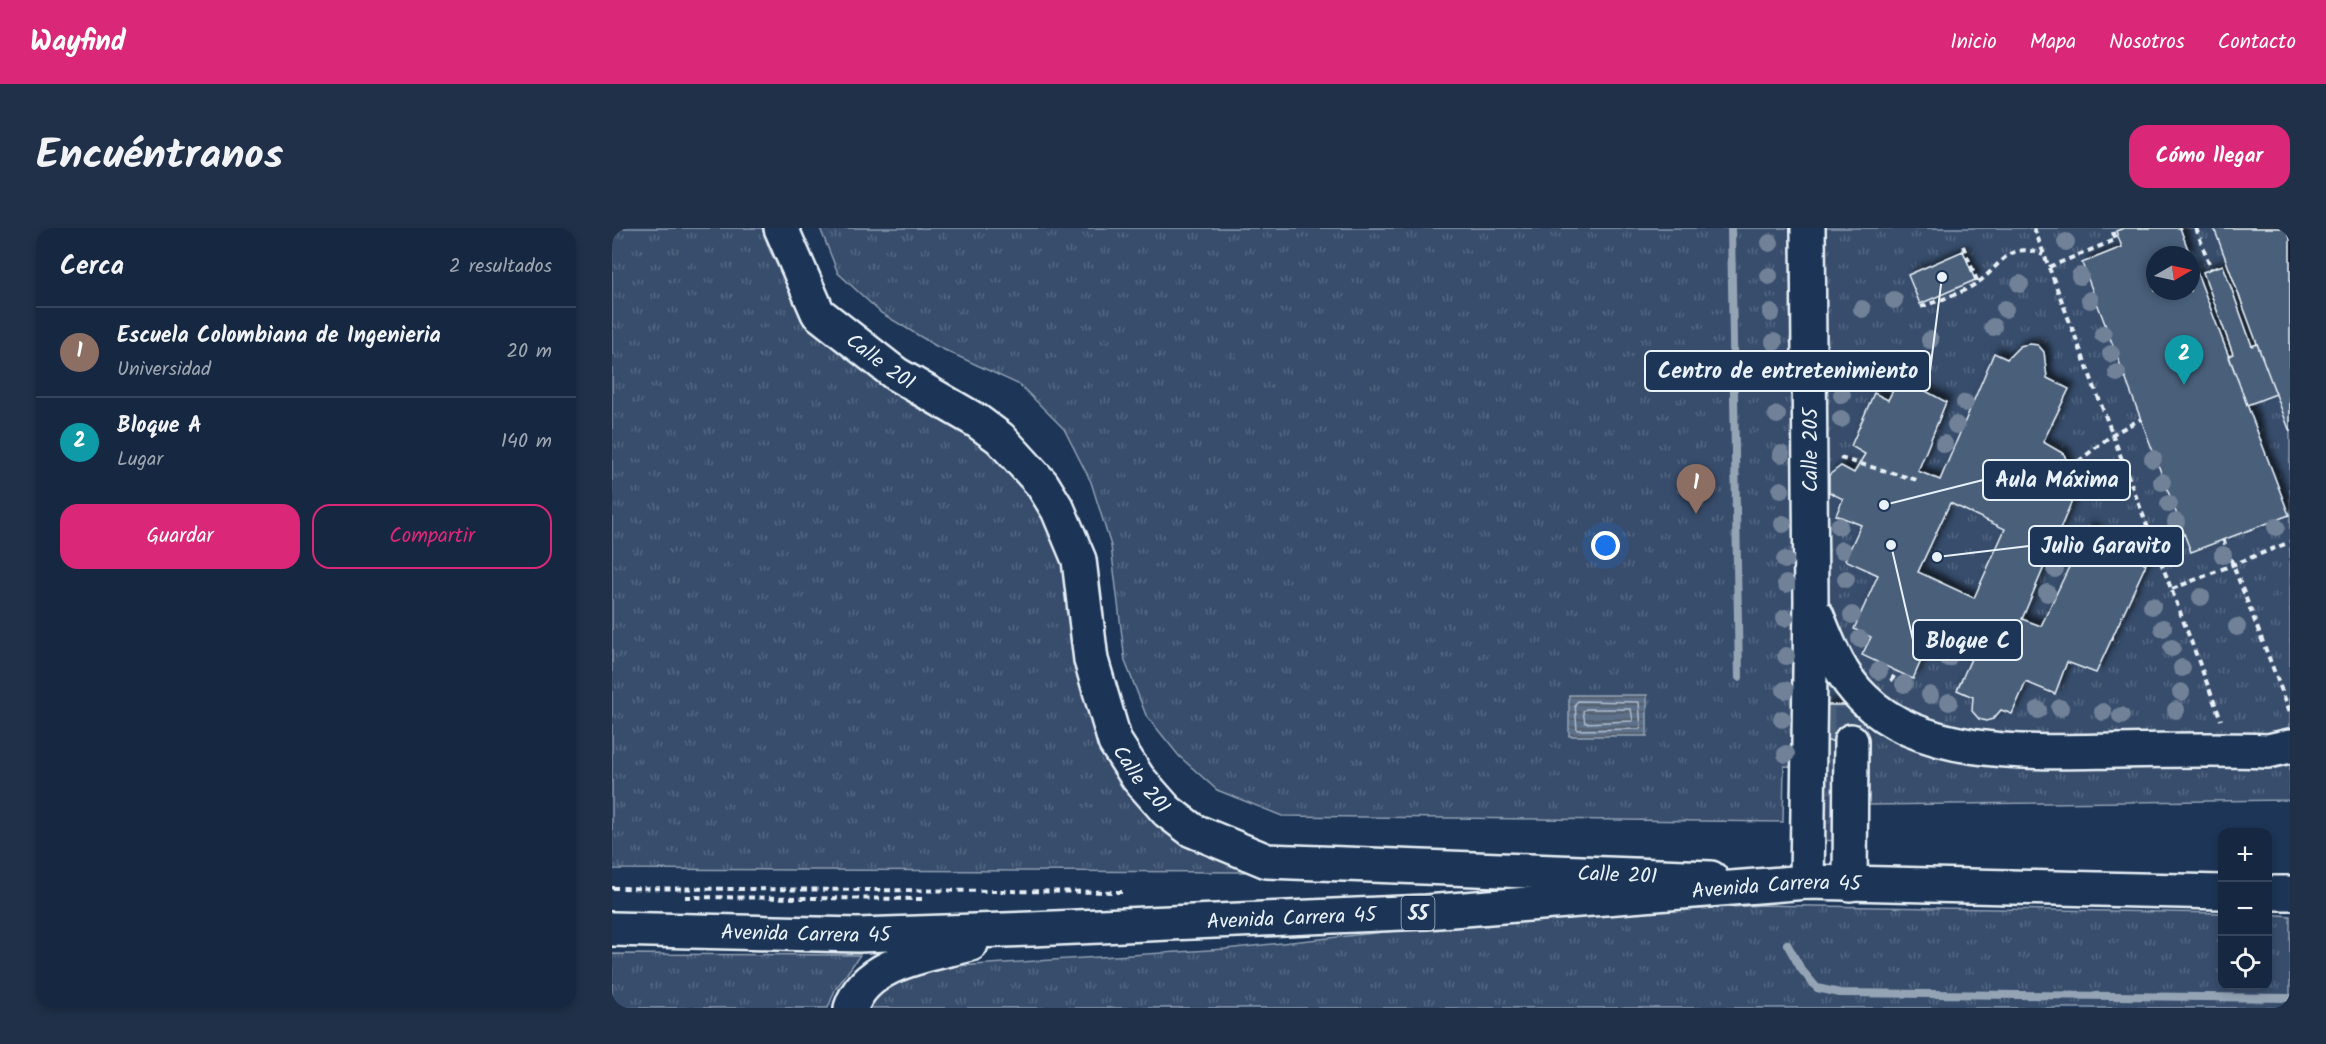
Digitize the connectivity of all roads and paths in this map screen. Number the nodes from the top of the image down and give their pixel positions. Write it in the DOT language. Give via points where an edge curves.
graph roads {
  1 [pos="782,228"];
  2 [pos="1808,228"];
  3 [pos="2034,228"];
  4 [pos="2112,228"];
  5 [pos="2196,228"];
  6 [pos="1963,246"];
  7 [pos="2044,255"];
  8 [pos="2049,267"];
  9 [pos="2211,269"];
  10 [pos="1978,283"];
  11 [pos="1921,307"];
  12 [pos="2141,419"];
  13 [pos="2113,434"];
  14 [pos="1828,454"];
  15 [pos="2070,468"];
  16 [pos="1917,480"];
  17 [pos="2223,539"];
  18 [pos="2290,542"];
  19 [pos="2233,565"];
  20 [pos="2172,589"];
  21 [pos="1811,601"];
  22 [pos="2290,712"];
  23 [pos="2224,728"];
  24 [pos="1851,741"];
  25 [pos="2290,746"];
  26 [pos="1807,882"];
  27 [pos="1850,884"];
  28 [pos="612,888"];
  29 [pos="1135,892"];
  30 [pos="2218,892"];
  31 [pos="2272,893"];
  32 [pos="2290,893"];
  33 [pos="684,897"];
  34 [pos="934,899"];
  35 [pos="1030,928"];
  36 [pos="612,929"];
  37 [pos="851,1008"];
  1 -- 26 [label="main road, Calle 201" via="818,313 896,374 992,432 1042,484 1058,510 1079,560 1091,660 1115,742 1138,778 1167,811 1192,830 1267,861"];
  2 -- 21 [label="main road, Calle 205"];
  3 -- 7 [label="path"];
  4 -- 8 [label="path" via="2115,240"];
  5 -- 9 [label="path"];
  6 -- 10 [label="path"];
  7 -- 8 [label="path"];
  7 -- 10 [label="path" via="2032,250 2006,254"];
  8 -- 13 [label="path"];
  10 -- 11 [label="path"];
  12 -- 13 [label="path"];
  13 -- 15 [label="path"];
  13 -- 20 [label="path"];
  14 -- 16 [label="path"];
  17 -- 19 [label="path"];
  18 -- 19 [label="path"];
  19 -- 20 [label="path"];
  19 -- 22 [label="path"];
  20 -- 23 [label="path"];
  21 -- 25 [label="main road" via="1851,695 1922,734 1976,747 2037,752 2268,751"];
  21 -- 26 [label="main road, Calle 205"];
  24 -- 27 [label="main road"];
  26 -- 27 [label="main road, Avenida Carrera 45 / 55"];
  26 -- 35 [label="main road, Avenida Carrera 45 / 55" via="1426,912"];
  27 -- 30 [label="main road, Avenida Carrera 45 / 55"];
  28 -- 29 [label="path"];
  31 -- 32 [label="main road"];
  33 -- 34 [label="path"];
  35 -- 36 [label="main road, Avenida Carrera 45 / 55" via="858,935"];
  35 -- 37 [label="main road" via="890,967 867,982"];
}
